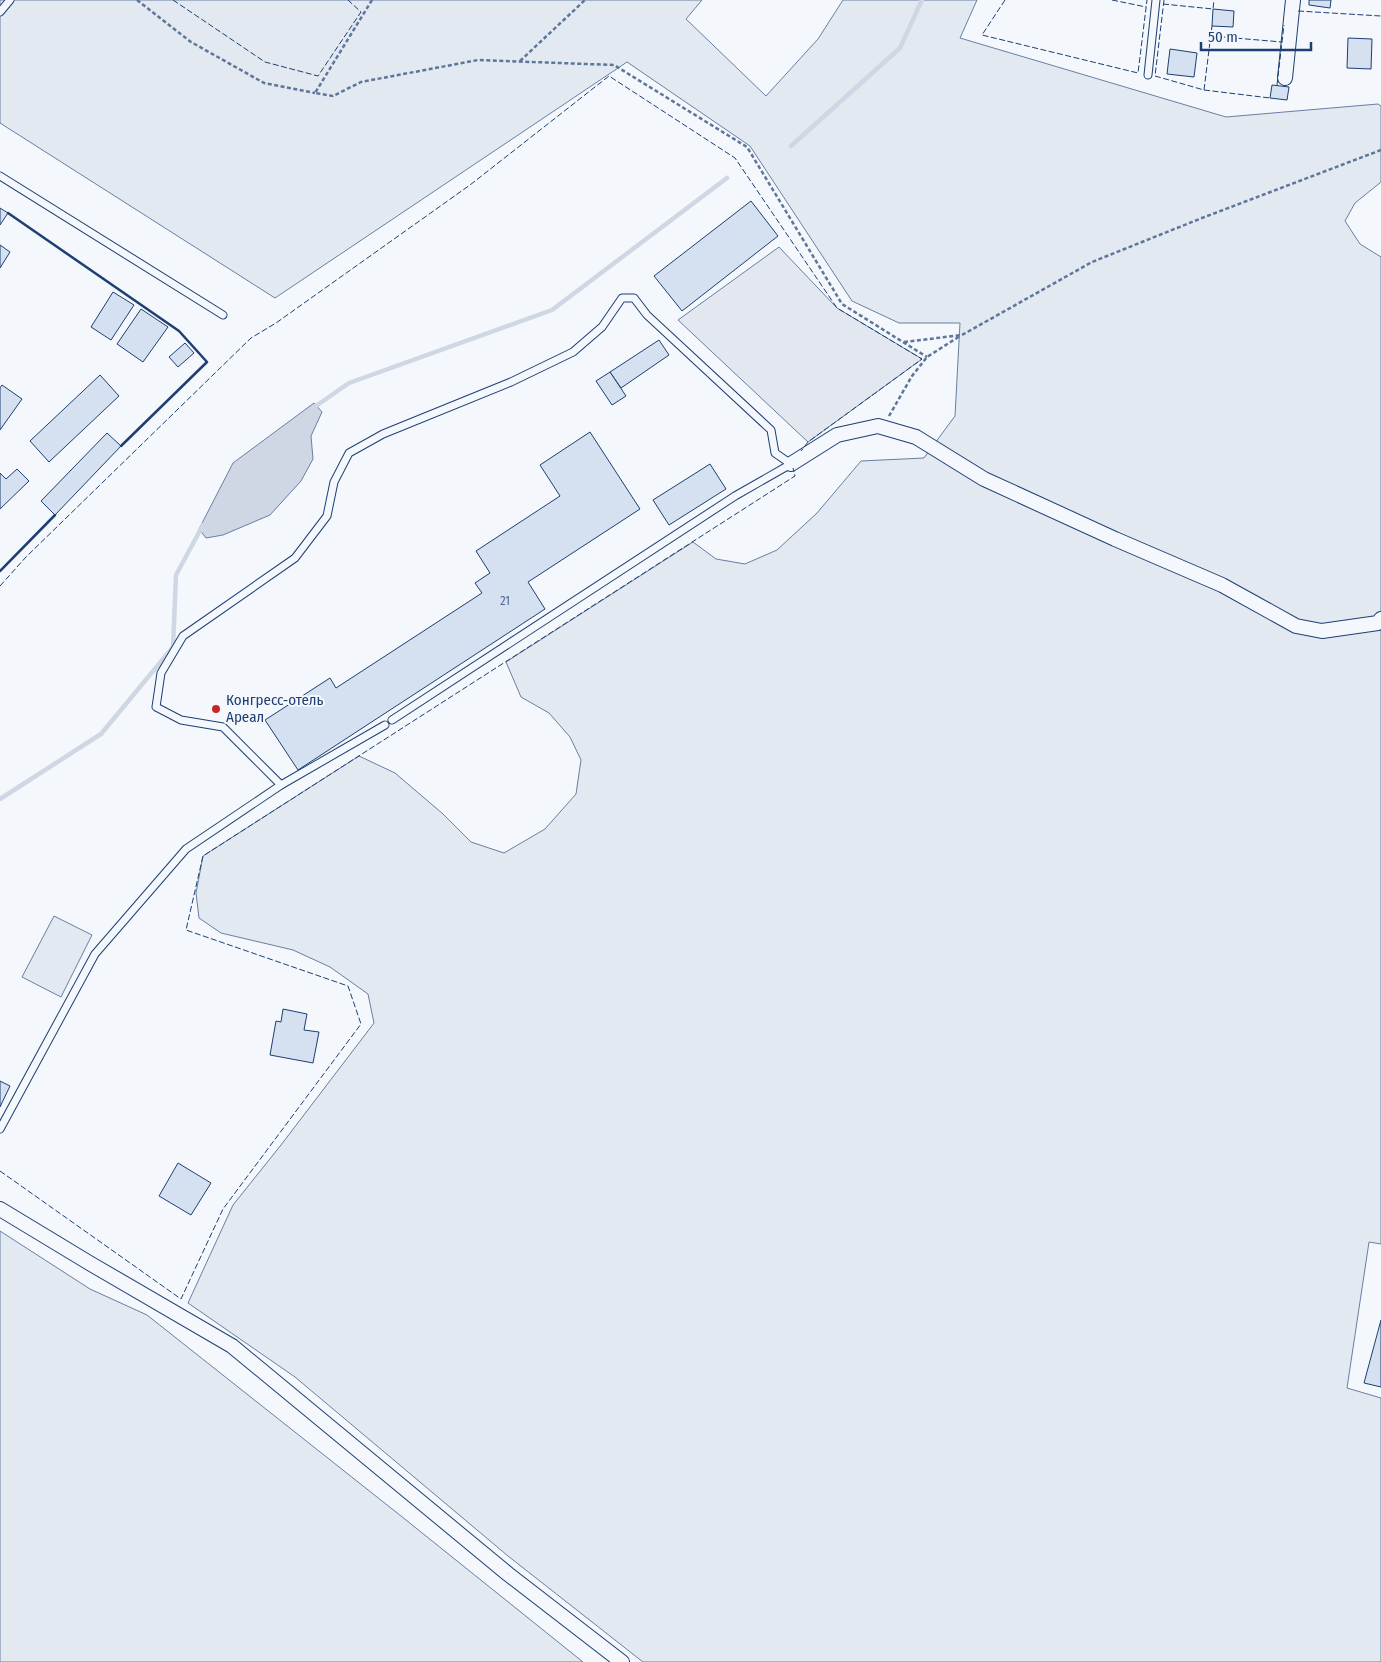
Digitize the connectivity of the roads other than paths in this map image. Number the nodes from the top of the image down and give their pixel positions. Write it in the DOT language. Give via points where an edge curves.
graph roads {
  1 [pos="10,0"];
  2 [pos="1156,0"];
  3 [pos="1294,0"];
  4 [pos="0,12"];
  5 [pos="1148,75"];
  6 [pos="1285,78"];
  7 [pos="0,176"];
  8 [pos="223,315"];
  9 [pos="791,464"];
  10 [pos="1381,619"];
  11 [pos="392,720"];
  12 [pos="385,725"];
  13 [pos="281,785"];
  14 [pos="0,1129"];
  15 [pos="0,1209"];
  16 [pos="622,1662"];
  1 -- 4 [label="lane"];
  2 -- 5 [label="lane"];
  3 -- 6 [label="street"];
  7 -- 8 [label="lane"];
  9 -- 10 [label="street" via="837,435 878,426 916,436 984,479 1222,585 1296,626 1322,631 1378,623"];
  9 -- 11 [label="lane" via="735,496"];
  9 -- 13 [label="lane" via="775,454 771,430 648,315 634,298 622,298 602,327 572,352 511,382 383,434 349,453 334,482 327,516 295,558 183,636 161,673 156,707 180,720 224,727"];
  12 -- 13 [label="lane"];
  13 -- 14 [label="lane" via="186,849 95,954"];
  15 -- 16 [label="street" via="232,1346 501,1568"];
}
